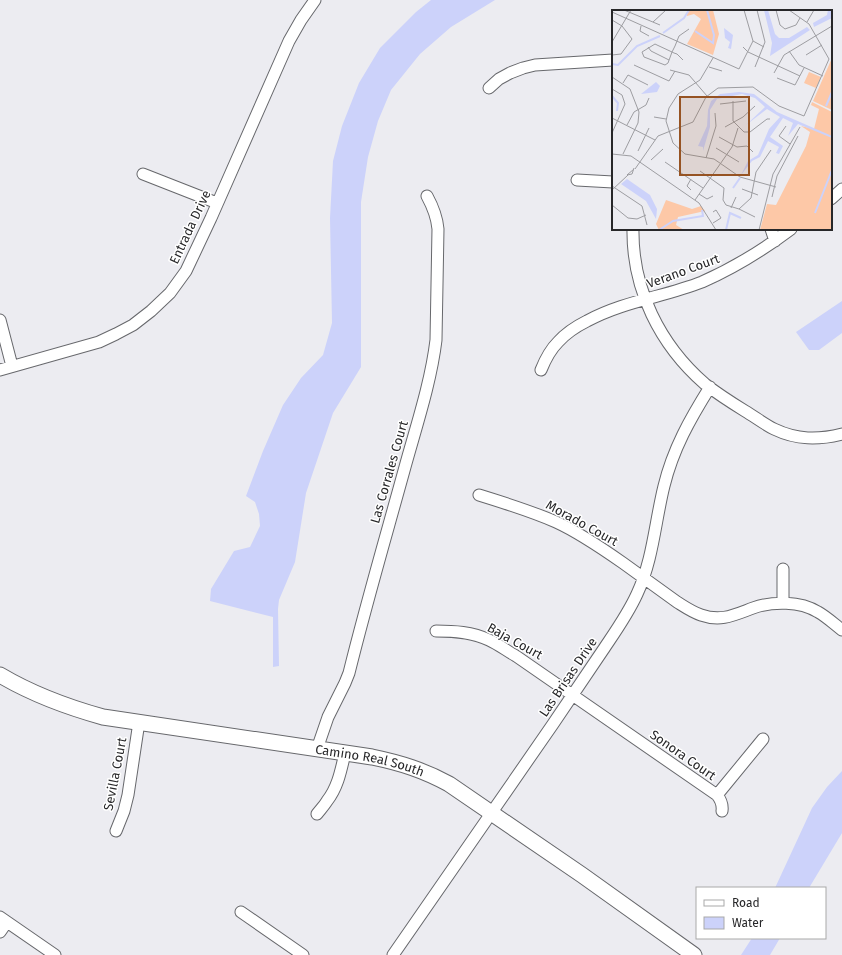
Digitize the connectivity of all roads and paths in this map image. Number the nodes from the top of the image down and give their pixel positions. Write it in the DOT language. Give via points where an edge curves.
graph roads {
  1 [pos="315,0"];
  2 [pos="612,60"];
  3 [pos="488,88"];
  4 [pos="143,174"];
  5 [pos="577,180"];
  6 [pos="612,182"];
  7 [pos="842,189"];
  8 [pos="427,196"];
  9 [pos="832,198"];
  10 [pos="217,204"];
  11 [pos="633,230"];
  12 [pos="770,230"];
  13 [pos="790,230"];
  14 [pos="775,241"];
  15 [pos="645,299"];
  16 [pos="0,320"];
  17 [pos="12,366"];
  18 [pos="0,370"];
  19 [pos="541,370"];
  20 [pos="710,387"];
  21 [pos="842,434"];
  22 [pos="479,495"];
  23 [pos="783,569"];
  24 [pos="644,578"];
  25 [pos="783,603"];
  26 [pos="842,630"];
  27 [pos="436,631"];
  28 [pos="0,675"];
  29 [pos="573,695"];
  30 [pos="139,722"];
  31 [pos="763,739"];
  32 [pos="317,749"];
  33 [pos="345,753"];
  34 [pos="717,795"];
  35 [pos="722,810"];
  36 [pos="491,813"];
  37 [pos="317,814"];
  38 [pos="116,831"];
  39 [pos="241,912"];
  40 [pos="3,920"];
  41 [pos="0,932"];
  42 [pos="55,955"];
  43 [pos="303,955"];
  44 [pos="393,955"];
  45 [pos="694,955"];
  1 -- 10 [label="street, Entrada Drive" via="289,40"];
  2 -- 3 [label="street" via="523,68 499,79"];
  4 -- 10 [label="street"];
  5 -- 6 [label="street"];
  7 -- 9 [label="street"];
  8 -- 32 [label="street, Las Corrales Court" via="437,218 438,230 434,353 424,399 345,684 328,717"];
  10 -- 17 [label="street, Entrada Drive" via="186,271 170,293 151,311 133,325 99,342"];
  11 -- 15 [label="street" via="634,257"];
  12 -- 14 [label="street"];
  13 -- 14 [label="street, Verano Court"];
  14 -- 15 [label="street, Verano Court" via="743,262 701,282"];
  15 -- 19 [label="street, Verano Court" via="599,314 580,324 553,347"];
  15 -- 20 [label="street" via="654,320 673,350 688,368"];
  16 -- 17 [label="street"];
  17 -- 18 [label="street, Entrada Drive"];
  20 -- 21 [label="street" via="774,429 786,434 813,439"];
  20 -- 24 [label="street, Las Brisas Drive" via="685,429 673,457"];
  22 -- 24 [label="street, Morado Court" via="508,503 558,523"];
  23 -- 25 [label="street"];
  24 -- 25 [label="street, Morado Court" via="695,613 708,617 732,616 754,608"];
  24 -- 29 [label="street, Las Brisas Drive" via="626,616"];
  25 -- 26 [label="street, Morado Court" via="814,610"];
  27 -- 29 [label="street, Baja Court" via="452,631 490,640"];
  28 -- 30 [label="street, Camino Real South" via="52,701 77,710"];
  29 -- 34 [label="street, Sonora Court"];
  29 -- 36 [label="street, Las Brisas Drive"];
  30 -- 32 [label="street, Camino Real South"];
  30 -- 38 [label="street, Sevilla Court" via="128,795"];
  31 -- 34 [label="street, Sonora Court"];
  32 -- 33 [label="street, Camino Real South"];
  33 -- 36 [label="street, Camino Real South" via="410,766 449,784"];
  33 -- 37 [label="street" via="336,787"];
  34 -- 35 [label="street" via="721,799"];
  36 -- 44 [label="street, Las Brisas Drive"];
  36 -- 45 [label="street, Camino Real South"];
  39 -- 43 [label="street"];
  40 -- 41 [label="street"];
  40 -- 42 [label="street"];
}
